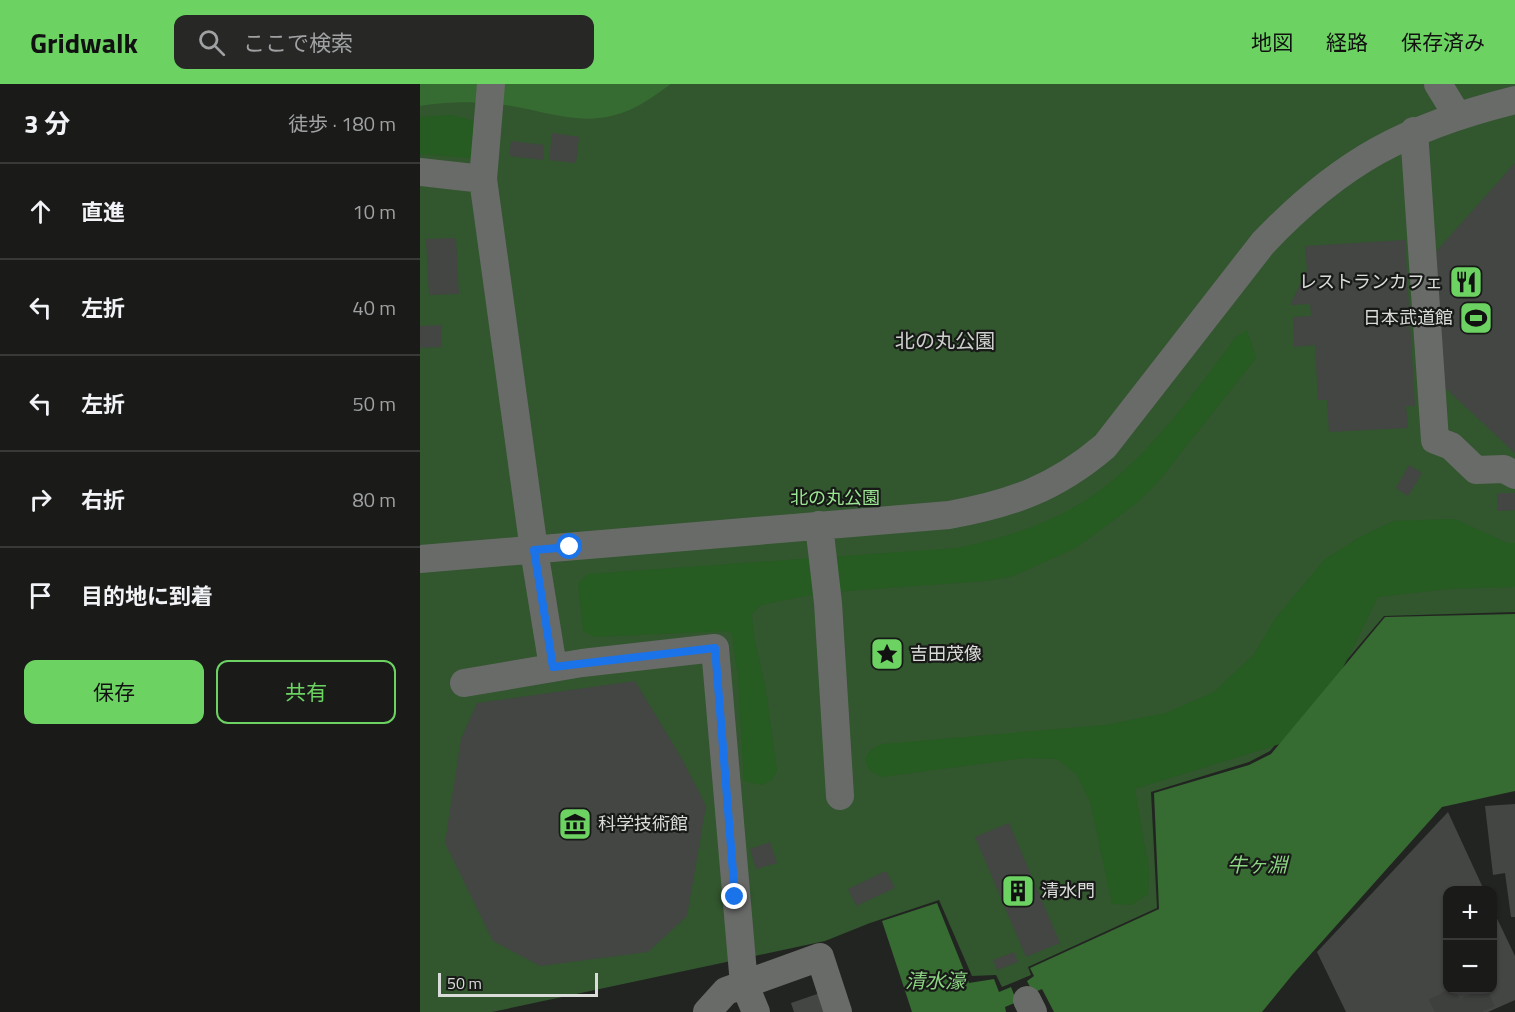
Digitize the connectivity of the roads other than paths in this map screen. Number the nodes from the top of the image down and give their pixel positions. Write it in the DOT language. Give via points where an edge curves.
graph roads {
  1 [pos="491,84"];
  2 [pos="1438,84"];
  3 [pos="1515,100"];
  4 [pos="1457,115"];
  5 [pos="1414,131"];
  6 [pos="420,172"];
  7 [pos="483,179"];
  8 [pos="1515,475"];
  9 [pos="819,525"];
  10 [pos="534,550"];
  11 [pos="420,559"];
  12 [pos="553,667"];
  13 [pos="464,683"];
  14 [pos="840,796"];
  15 [pos="744,983"];
  16 [pos="706,1012"];
  17 [pos="756,1012"];
  18 [pos="838,1012"];
  1 -- 7 [label="street"];
  2 -- 4 [label="street"];
  3 -- 4 [label="street"];
  4 -- 5 [label="street"];
  5 -- 8 [label="street" via="1435,440 1451,446 1476,470 1504,469"];
  5 -- 9 [label="street" via="1330,180 1290,213 1105,446 1080,468 1023,498 992,507 949,515"];
  6 -- 7 [label="street"];
  7 -- 10 [label="street"];
  9 -- 10 [label="street"];
  9 -- 14 [label="street"];
  10 -- 11 [label="street"];
  10 -- 12 [label="street"];
  12 -- 13 [label="street"];
  12 -- 15 [label="street" via="715,648"];
  15 -- 16 [label="street" via="726,991"];
  15 -- 17 [label="street"];
  15 -- 18 [label="street" via="820,957"];
}
